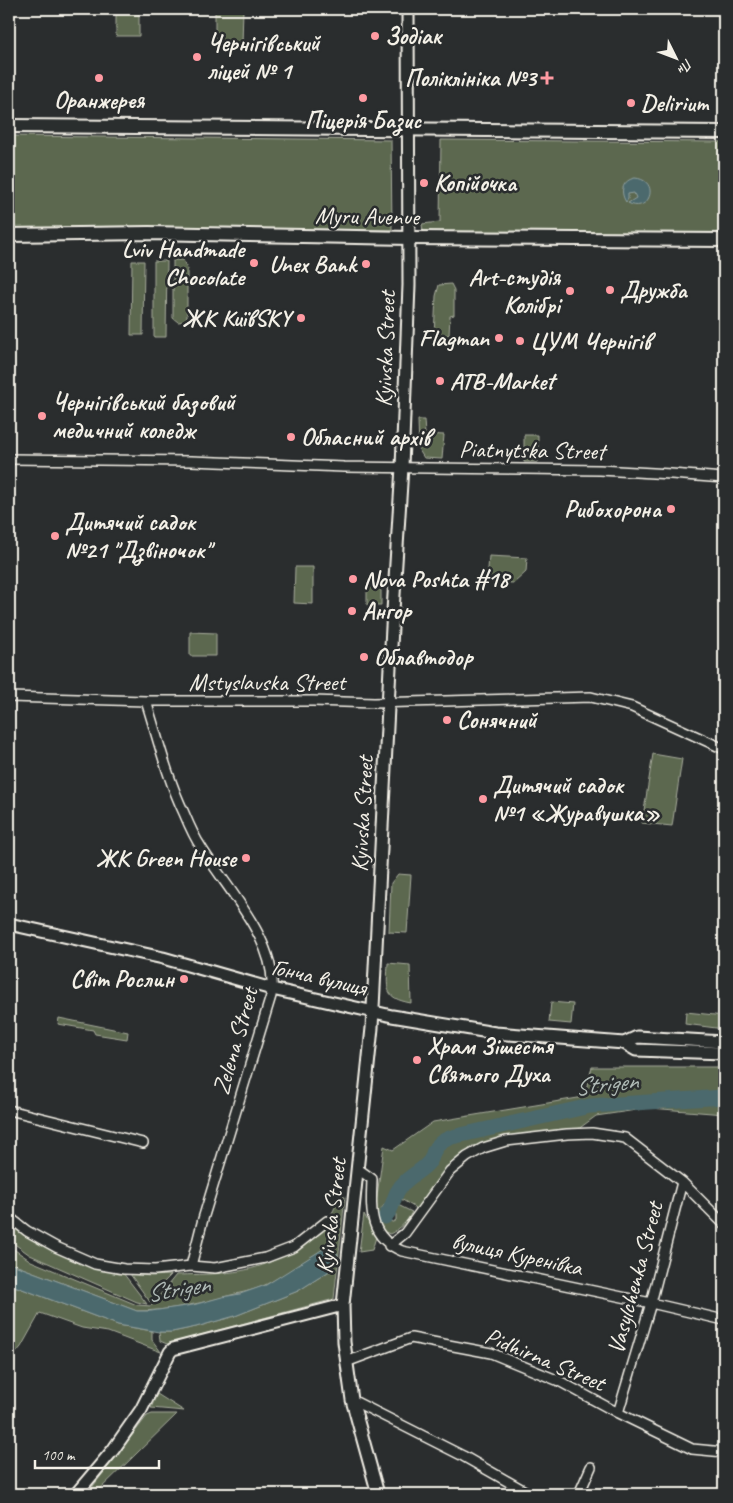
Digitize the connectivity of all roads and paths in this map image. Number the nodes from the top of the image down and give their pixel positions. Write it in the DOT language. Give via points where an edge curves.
graph roads {
  1 [pos="408,9"];
  2 [pos="9,126"];
  3 [pos="409,130"];
  4 [pos="724,132"];
  5 [pos="9,235"];
  6 [pos="410,238"];
  7 [pos="724,240"];
  8 [pos="9,459"];
  9 [pos="402,468"];
  10 [pos="724,478"];
  11 [pos="9,697"];
  12 [pos="146,701"];
  13 [pos="389,703"];
  14 [pos="724,749"];
  15 [pos="9,924"];
  16 [pos="272,989"];
  17 [pos="373,1012"];
  18 [pos="724,1042"];
  19 [pos="624,1043"];
  20 [pos="724,1053"];
  21 [pos="9,1110"];
  22 [pos="143,1143"];
  23 [pos="358,1168"];
  24 [pos="682,1182"];
  25 [pos="9,1217"];
  26 [pos="327,1221"];
  27 [pos="724,1224"];
  28 [pos="390,1246"];
  29 [pos="191,1266"];
  30 [pos="650,1303"];
  31 [pos="343,1304"];
  32 [pos="724,1320"];
  33 [pos="346,1362"];
  34 [pos="352,1400"];
  35 [pos="618,1413"];
  36 [pos="724,1452"];
  37 [pos="591,1467"];
  38 [pos="76,1494"];
  39 [pos="378,1494"];
  40 [pos="530,1494"];
  41 [pos="579,1494"];
  1 -- 3 [label="main road, Kyivska Street"];
  2 -- 3 [label="main road"];
  3 -- 4 [label="main road"];
  3 -- 6 [label="main road, Kyivska Street"];
  5 -- 6 [label="main road, Myru Avenue" via="150,233"];
  6 -- 7 [label="main road, Myru Avenue"];
  6 -- 9 [label="main road, Kyivska Street"];
  8 -- 9 [label="street, Piatnytska Street"];
  9 -- 10 [label="street, Piatnytska Street" via="600,470"];
  9 -- 13 [label="main road, Kyivska Street"];
  11 -- 12 [label="street, Mstyslavska Street"];
  12 -- 13 [label="street, Mstyslavska Street"];
  12 -- 16 [label="street, Zelena Street" via="159,748 183,812 200,846 261,939 273,978"];
  13 -- 14 [label="street, Mstyslavska Street" via="591,697 632,707"];
  13 -- 17 [label="main road, Kyivska Street"];
  15 -- 16 [label="main road, Гонча вулиця" via="163,958"];
  16 -- 17 [label="main road, Гонча вулиця"];
  16 -- 29 [label="street, Zelena Street"];
  17 -- 19 [label="main road, Гонча вулиця" via="495,1032"];
  17 -- 23 [label="main road, Kyivska Street"];
  18 -- 19 [label="main road, Гонча вулиця" via="637,1037"];
  19 -- 20 [label="main road, Гонча вулиця" via="636,1050"];
  21 -- 22 [label="street"];
  23 -- 28 [label="street" via="372,1178 375,1227"];
  23 -- 31 [label="main road, Kyivska Street"];
  24 -- 27 [label="street"];
  24 -- 28 [label="street" via="634,1143 618,1136 567,1134 506,1141 483,1148 450,1171 405,1233"];
  24 -- 30 [label="street, Vasylchenka Street"];
  25 -- 29 [label="street" via="56,1247 95,1264 139,1270"];
  26 -- 29 [label="street" via="294,1246 266,1258 215,1268"];
  28 -- 30 [label="street, вулиця Куренівка"];
  30 -- 32 [label="street, вулиця Куренівка"];
  30 -- 35 [label="street, Vasylchenka Street"];
  31 -- 33 [label="main road, Kyivska Street"];
  31 -- 38 [label="main road" via="173,1349 140,1410 113,1450"];
  33 -- 34 [label="main road, Kyivska Street"];
  33 -- 35 [label="street, Pidhirna Street" via="411,1338 491,1353 559,1381"];
  34 -- 39 [label="main road, Kyivska Street"];
  34 -- 40 [label="street" via="464,1456"];
  35 -- 36 [label="street, Pidhirna Street" via="692,1449"];
  37 -- 41 [label="street"];
}
